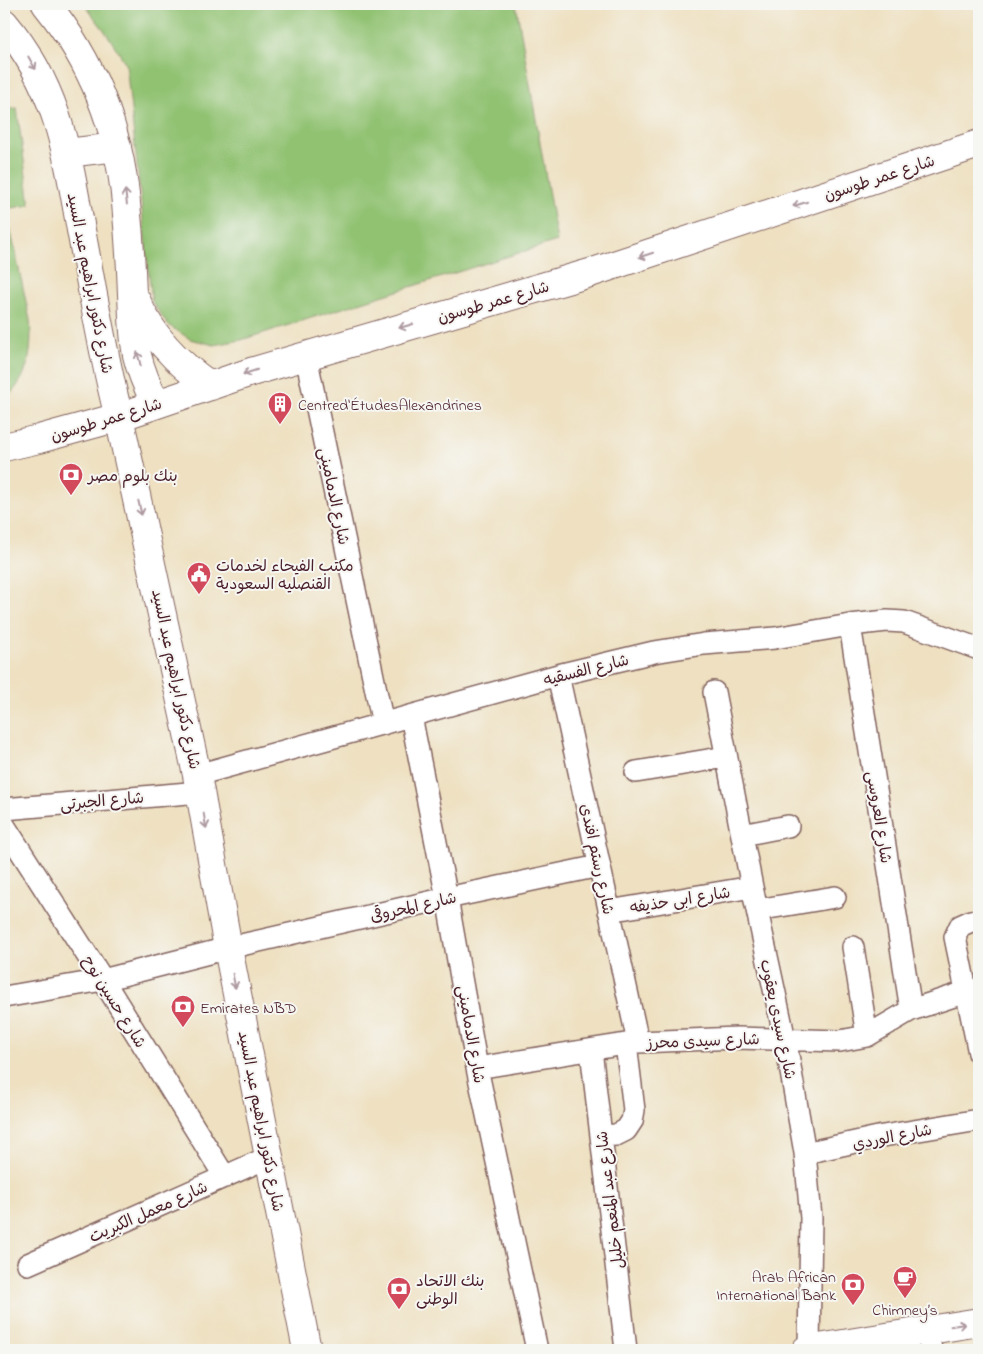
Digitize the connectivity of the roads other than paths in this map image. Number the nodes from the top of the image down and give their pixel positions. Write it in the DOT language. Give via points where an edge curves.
graph roads {
  1 [pos="47,4"];
  2 [pos="4,23"];
  3 [pos="979,144"];
  4 [pos="117,147"];
  5 [pos="67,153"];
  6 [pos="132,291"];
  7 [pos="306,356"];
  8 [pos="210,386"];
  9 [pos="156,404"];
  10 [pos="119,417"];
  11 [pos="4,447"];
  12 [pos="850,625"];
  13 [pos="979,649"];
  14 [pos="558,675"];
  15 [pos="714,692"];
  16 [pos="411,716"];
  17 [pos="383,724"];
  18 [pos="726,757"];
  19 [pos="636,772"];
  20 [pos="199,783"];
  21 [pos="4,809"];
  22 [pos="4,825"];
  23 [pos="788,826"];
  24 [pos="742,835"];
  25 [pos="599,866"];
  26 [pos="752,887"];
  27 [pos="835,897"];
  28 [pos="447,898"];
  29 [pos="757,910"];
  30 [pos="609,911"];
  31 [pos="979,920"];
  32 [pos="853,947"];
  33 [pos="228,948"];
  34 [pos="103,980"];
  35 [pos="972,992"];
  36 [pos="4,997"];
  37 [pos="911,1010"];
  38 [pos="866,1036"];
  39 [pos="785,1039"];
  40 [pos="632,1043"];
  41 [pos="591,1050"];
  42 [pos="979,1053"];
  43 [pos="477,1068"];
  44 [pos="979,1120"];
  45 [pos="601,1136"];
  46 [pos="805,1153"];
  47 [pos="269,1158"];
  48 [pos="224,1177"];
  49 [pos="28,1264"];
  50 [pos="979,1322"];
  51 [pos="930,1340"];
  52 [pos="307,1350"];
  53 [pos="537,1350"];
  54 [pos="626,1350"];
  55 [pos="808,1350"];
  1 -- 4 [label="street, شارع دكتور ابراهيم عبد السيد" via="92,76"];
  2 -- 5 [label="street, شارع دكتور ابراهيم عبد السيد, one-way" via="43,83"];
  3 -- 7 [label="street, شارع عمر طوسون, one-way" via="590,273"];
  4 -- 5 [label="street"];
  6 -- 4 [label="street, شارع دكتور ابراهيم عبد السيد, one-way" via="126,204"];
  5 -- 10 [label="street, شارع دكتور ابراهيم عبد السيد" via="108,377"];
  6 -- 8 [label="street" via="147,322 168,350"];
  9 -- 6 [label="street, شارع دكتور ابراهيم عبد السيد, one-way" via="137,354"];
  7 -- 8 [label="street, شارع عمر طوسون, one-way"];
  7 -- 17 [label="street, شارع الدمامينى"];
  8 -- 9 [label="street, شارع عمر طوسون"];
  9 -- 10 [label="street, شارع عمر طوسون"];
  10 -- 11 [label="street, شارع عمر طوسون"];
  10 -- 20 [label="street, شارع دكتور ابراهيم عبد السيد, one-way"];
  12 -- 13 [label="street, شارع الفسقيه" via="904,622"];
  12 -- 14 [label="street, شارع الفسقيه" via="775,638 654,652"];
  12 -- 37 [label="street, شارع العروسى"];
  14 -- 16 [label="street, شارع الفسقيه"];
  14 -- 25 [label="street, شارع رستم افندى"];
  15 -- 18 [label="street, شارع سيدى يعقوب"];
  16 -- 17 [label="street, شارع الفسقيه"];
  16 -- 28 [label="street, شارع الدمامينى"];
  17 -- 20 [label="street, شارع الفسقيه"];
  18 -- 19 [label="street"];
  18 -- 24 [label="street, شارع سيدى يعقوب"];
  20 -- 21 [label="street, شارع الجبرتى"];
  20 -- 33 [label="street, شارع دكتور ابراهيم عبد السيد, one-way"];
  22 -- 34 [label="street, شارع حسين نوح"];
  23 -- 24 [label="street"];
  24 -- 26 [label="street, شارع سيدى يعقوب"];
  25 -- 28 [label="street, شارع المحروقى"];
  25 -- 30 [label="street, شارع رستم افندى"];
  26 -- 29 [label="street, شارع سيدى يعقوب"];
  26 -- 30 [label="street, شارع ابى حذيفه"];
  27 -- 29 [label="street"];
  28 -- 33 [label="street, شارع المحروقى"];
  28 -- 43 [label="street, شارع الدمامينى"];
  29 -- 39 [label="street, شارع سيدى يعقوب"];
  30 -- 40 [label="street, شارع رستم افندى"];
  31 -- 35 [label="street" via="960,926 954,937"];
  32 -- 38 [label="street"];
  33 -- 34 [label="street, شارع المحروقى"];
  33 -- 47 [label="street, شارع دكتور ابراهيم عبد السيد, one-way"];
  34 -- 36 [label="street, شارع المحروقى"];
  34 -- 48 [label="street, شارع حسين نوح"];
  35 -- 37 [label="street, شارع سيدى محرز"];
  35 -- 42 [label="street"];
  37 -- 38 [label="street, شارع سيدى محرز"];
  38 -- 39 [label="street, شارع سيدى محرز" via="840,1041"];
  39 -- 40 [label="street, شارع سيدى محرز"];
  39 -- 46 [label="street, شارع سيدى يعقوب"];
  40 -- 41 [label="street, شارع سيدى محرز"];
  40 -- 45 [label="street, شارع رستم افندى" via="632,1121 616,1136"];
  41 -- 43 [label="street, شارع سيدى محرز"];
  41 -- 45 [label="street, شارع عبد المنعم خليل"];
  43 -- 53 [label="street, شارع الدمامينى"];
  44 -- 46 [label="street, شارع الوردي"];
  45 -- 54 [label="street, شارع عبد المنعم خليل"];
  46 -- 55 [label="street, شارع سيدى يعقوب" via="810,1218"];
  47 -- 48 [label="street, شارع معمل الكبريت"];
  47 -- 52 [label="street, شارع دكتور ابراهيم عبد السيد"];
  48 -- 49 [label="street, شارع معمل الكبريت"];
  51 -- 50 [label="street, one-way"];
  51 -- 55 [label="street"];
}
